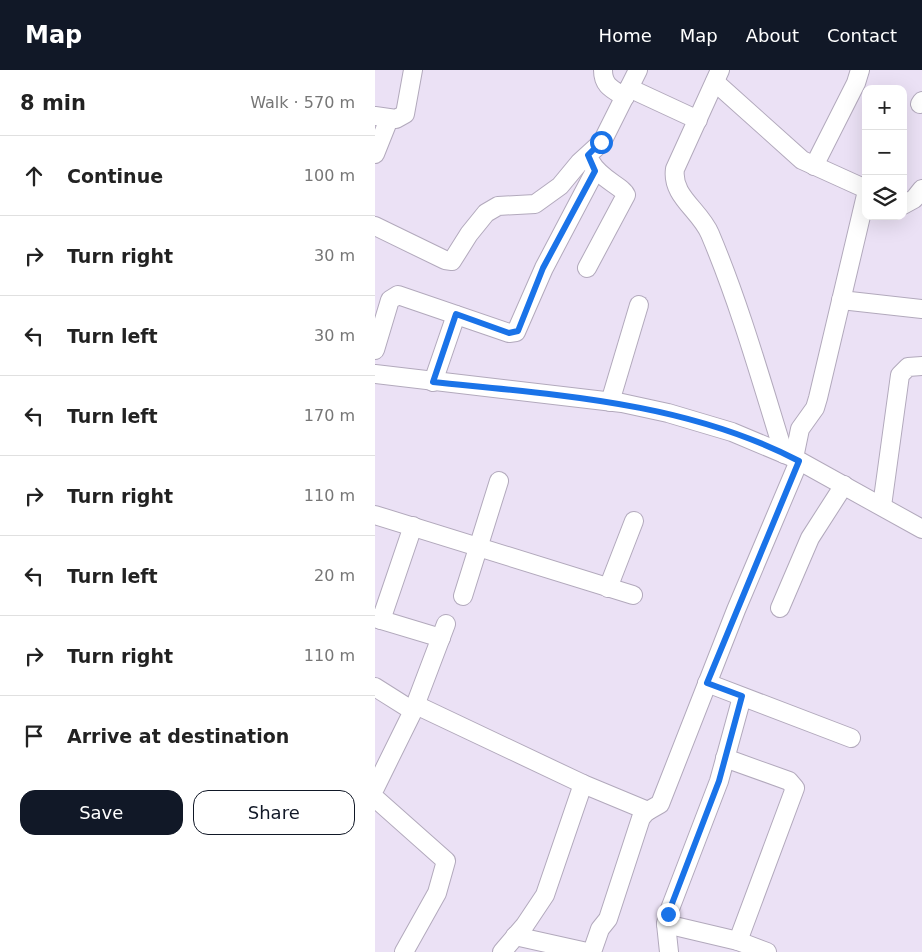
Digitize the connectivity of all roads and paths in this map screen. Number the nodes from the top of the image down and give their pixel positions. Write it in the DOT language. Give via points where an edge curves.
graph roads {
  1 [pos="413,70"];
  2 [pos="603,70"];
  3 [pos="638,70"];
  4 [pos="860,70"];
  5 [pos="718,76"];
  6 [pos="627,92"];
  7 [pos="382,118"];
  8 [pos="698,120"];
  9 [pos="375,154"];
  10 [pos="588,155"];
  11 [pos="814,166"];
  12 [pos="595,171"];
  13 [pos="862,187"];
  14 [pos="922,189"];
  15 [pos="907,204"];
  16 [pos="862,212"];
  17 [pos="375,226"];
  18 [pos="587,268"];
  19 [pos="841,300"];
  20 [pos="639,305"];
  21 [pos="922,309"];
  22 [pos="456,314"];
  23 [pos="375,350"];
  24 [pos="922,366"];
  25 [pos="375,374"];
  26 [pos="433,382"];
  27 [pos="609,402"];
  28 [pos="792,458"];
  29 [pos="499,481"];
  30 [pos="843,485"];
  31 [pos="882,506"];
  32 [pos="375,515"];
  33 [pos="634,521"];
  34 [pos="413,526"];
  35 [pos="922,529"];
  36 [pos="477,547"];
  37 [pos="608,588"];
  38 [pos="633,595"];
  39 [pos="463,596"];
  40 [pos="780,608"];
  41 [pos="378,619"];
  42 [pos="707,683"];
  43 [pos="375,687"];
  44 [pos="742,696"];
  45 [pos="415,708"];
  46 [pos="851,738"];
  47 [pos="725,758"];
  48 [pos="583,784"];
  49 [pos="375,788"];
  50 [pos="375,798"];
  51 [pos="648,811"];
  52 [pos="667,924"];
  53 [pos="515,936"];
  54 [pos="738,941"];
  55 [pos="404,952"];
  56 [pos="502,952"];
  57 [pos="587,952"];
  58 [pos="592,952"];
  59 [pos="669,952"];
  60 [pos="767,952"];
  1 -- 7 [label="street" via="405,114"];
  2 -- 6 [label="street" via="607,86"];
  3 -- 6 [label="street"];
  4 -- 11 [label="street"];
  5 -- 8 [label="street"];
  5 -- 11 [label="street" via="790,149"];
  6 -- 8 [label="street"];
  6 -- 10 [label="street" via="605,137"];
  7 -- 9 [label="street"];
  8 -- 28 [label="street" via="675,169 675,183 704,222 731,287"];
  10 -- 12 [label="street"];
  10 -- 17 [label="street" via="554,192 539,202 527,206 498,206 486,213 451,261"];
  11 -- 13 [label="street"];
  12 -- 18 [label="street" via="626,195"];
  12 -- 22 [label="street" via="543,268 518,331 509,333"];
  14 -- 15 [label="street"];
  16 -- 19 [label="street"];
  19 -- 21 [label="street"];
  19 -- 28 [label="street" via="817,403 800,429"];
  20 -- 27 [label="street"];
  22 -- 23 [label="street" via="395,296 390,300"];
  22 -- 26 [label="street"];
  24 -- 31 [label="street" via="908,367 900,375"];
  25 -- 26 [label="street"];
  26 -- 27 [label="street"];
  27 -- 28 [label="street" via="668,413 732,432"];
  28 -- 30 [label="street"];
  28 -- 42 [label="street"];
  29 -- 36 [label="street"];
  30 -- 31 [label="street"];
  30 -- 40 [label="street" via="810,538"];
  31 -- 35 [label="street"];
  32 -- 34 [label="street"];
  33 -- 37 [label="street"];
  34 -- 36 [label="street"];
  34 -- 41 [label="street"];
  36 -- 37 [label="street"];
  36 -- 39 [label="street"];
  37 -- 38 [label="street"];
  41 -- 45 [label="street" via="443,631"];
  42 -- 44 [label="street"];
  42 -- 51 [label="street" via="660,804"];
  43 -- 45 [label="street"];
  44 -- 46 [label="street"];
  44 -- 47 [label="street"];
  45 -- 48 [label="street"];
  45 -- 49 [label="street"];
  47 -- 52 [label="street"];
  47 -- 54 [label="street" via="789,781 795,788"];
  48 -- 51 [label="street"];
  48 -- 53 [label="street" via="545,895"];
  50 -- 55 [label="street" via="445,861 437,893"];
  51 -- 58 [label="street" via="641,818 608,919"];
  52 -- 54 [label="street"];
  52 -- 59 [label="street"];
  53 -- 56 [label="street"];
  53 -- 57 [label="street"];
  54 -- 60 [label="street"];
}
